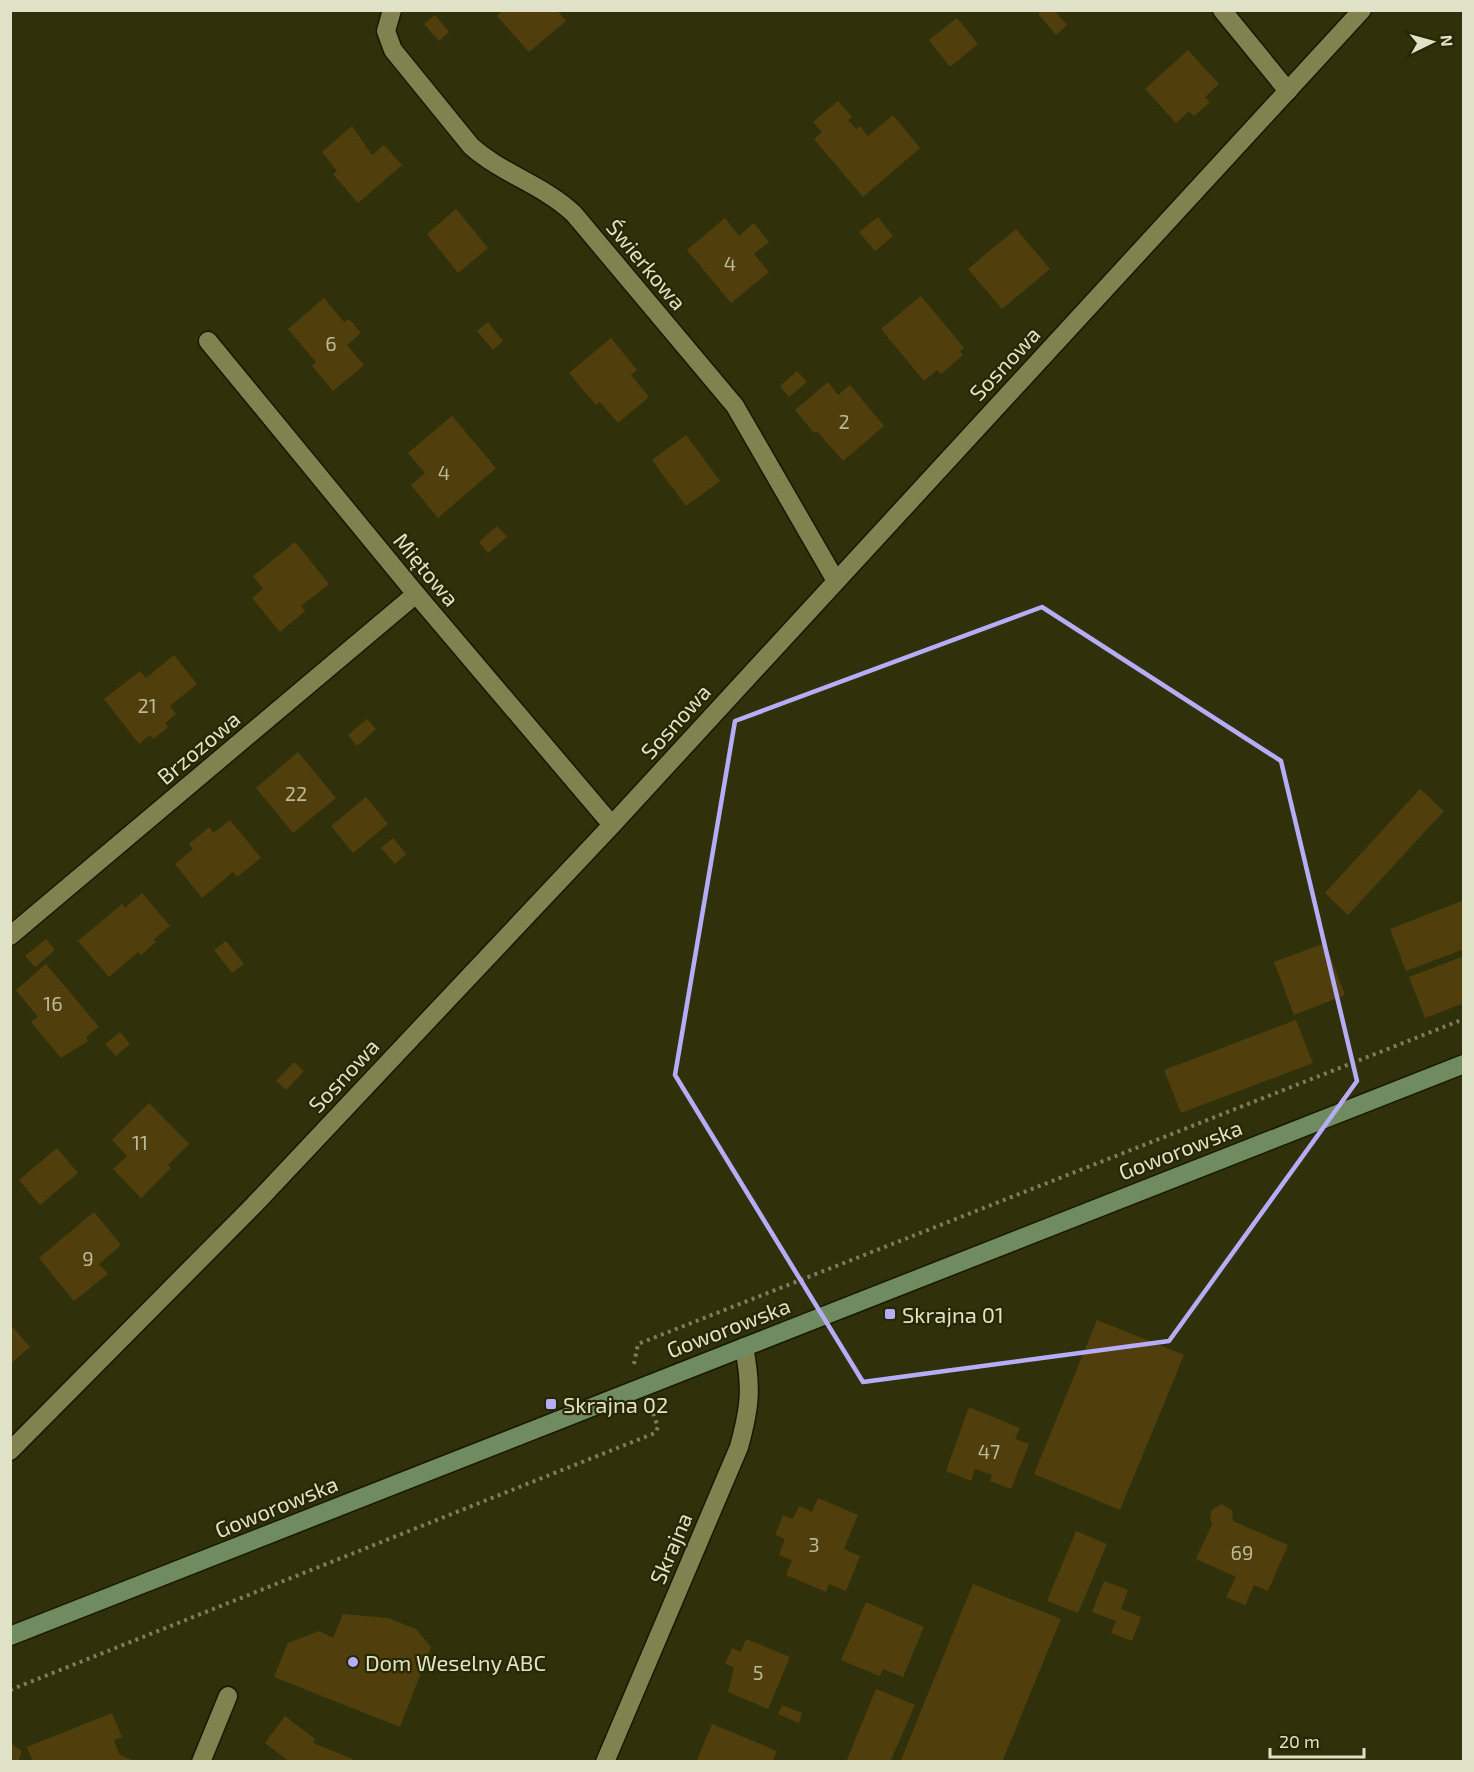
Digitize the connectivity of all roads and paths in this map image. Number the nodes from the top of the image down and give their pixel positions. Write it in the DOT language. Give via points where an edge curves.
graph roads {
  1 [pos="1222,10"];
  2 [pos="1362,10"];
  3 [pos="390,14"];
  4 [pos="1288,91"];
  5 [pos="208,341"];
  6 [pos="836,581"];
  7 [pos="416,594"];
  8 [pos="612,825"];
  9 [pos="10,936"];
  10 [pos="1464,1019"];
  11 [pos="1464,1064"];
  12 [pos="744,1347"];
  13 [pos="643,1386"];
  14 [pos="10,1451"];
  15 [pos="10,1636"];
  16 [pos="10,1690"];
  17 [pos="228,1696"];
  18 [pos="201,1761"];
  19 [pos="605,1761"];
  1 -- 4 [label="street"];
  2 -- 4 [label="street, Sosnowa"];
  3 -- 6 [label="street, Świerkowa" via="386,31 393,50 471,147 574,214 735,406"];
  4 -- 6 [label="street, Sosnowa"];
  5 -- 7 [label="street, Miętowa"];
  6 -- 8 [label="street, Sosnowa"];
  7 -- 8 [label="street, Miętowa"];
  7 -- 9 [label="street, Brzozowa"];
  8 -- 14 [label="street, Sosnowa" via="262,1196"];
  10 -- 13 [label="path" via="638,1344 633,1362"];
  11 -- 12 [label="main road, Goworowska"];
  12 -- 13 [label="main road, Goworowska"];
  12 -- 19 [label="street, Skrajna" via="751,1380 739,1447"];
  13 -- 15 [label="main road, Goworowska"];
  13 -- 16 [label="path" via="658,1427 656,1433"];
  17 -- 18 [label="street"];
}
